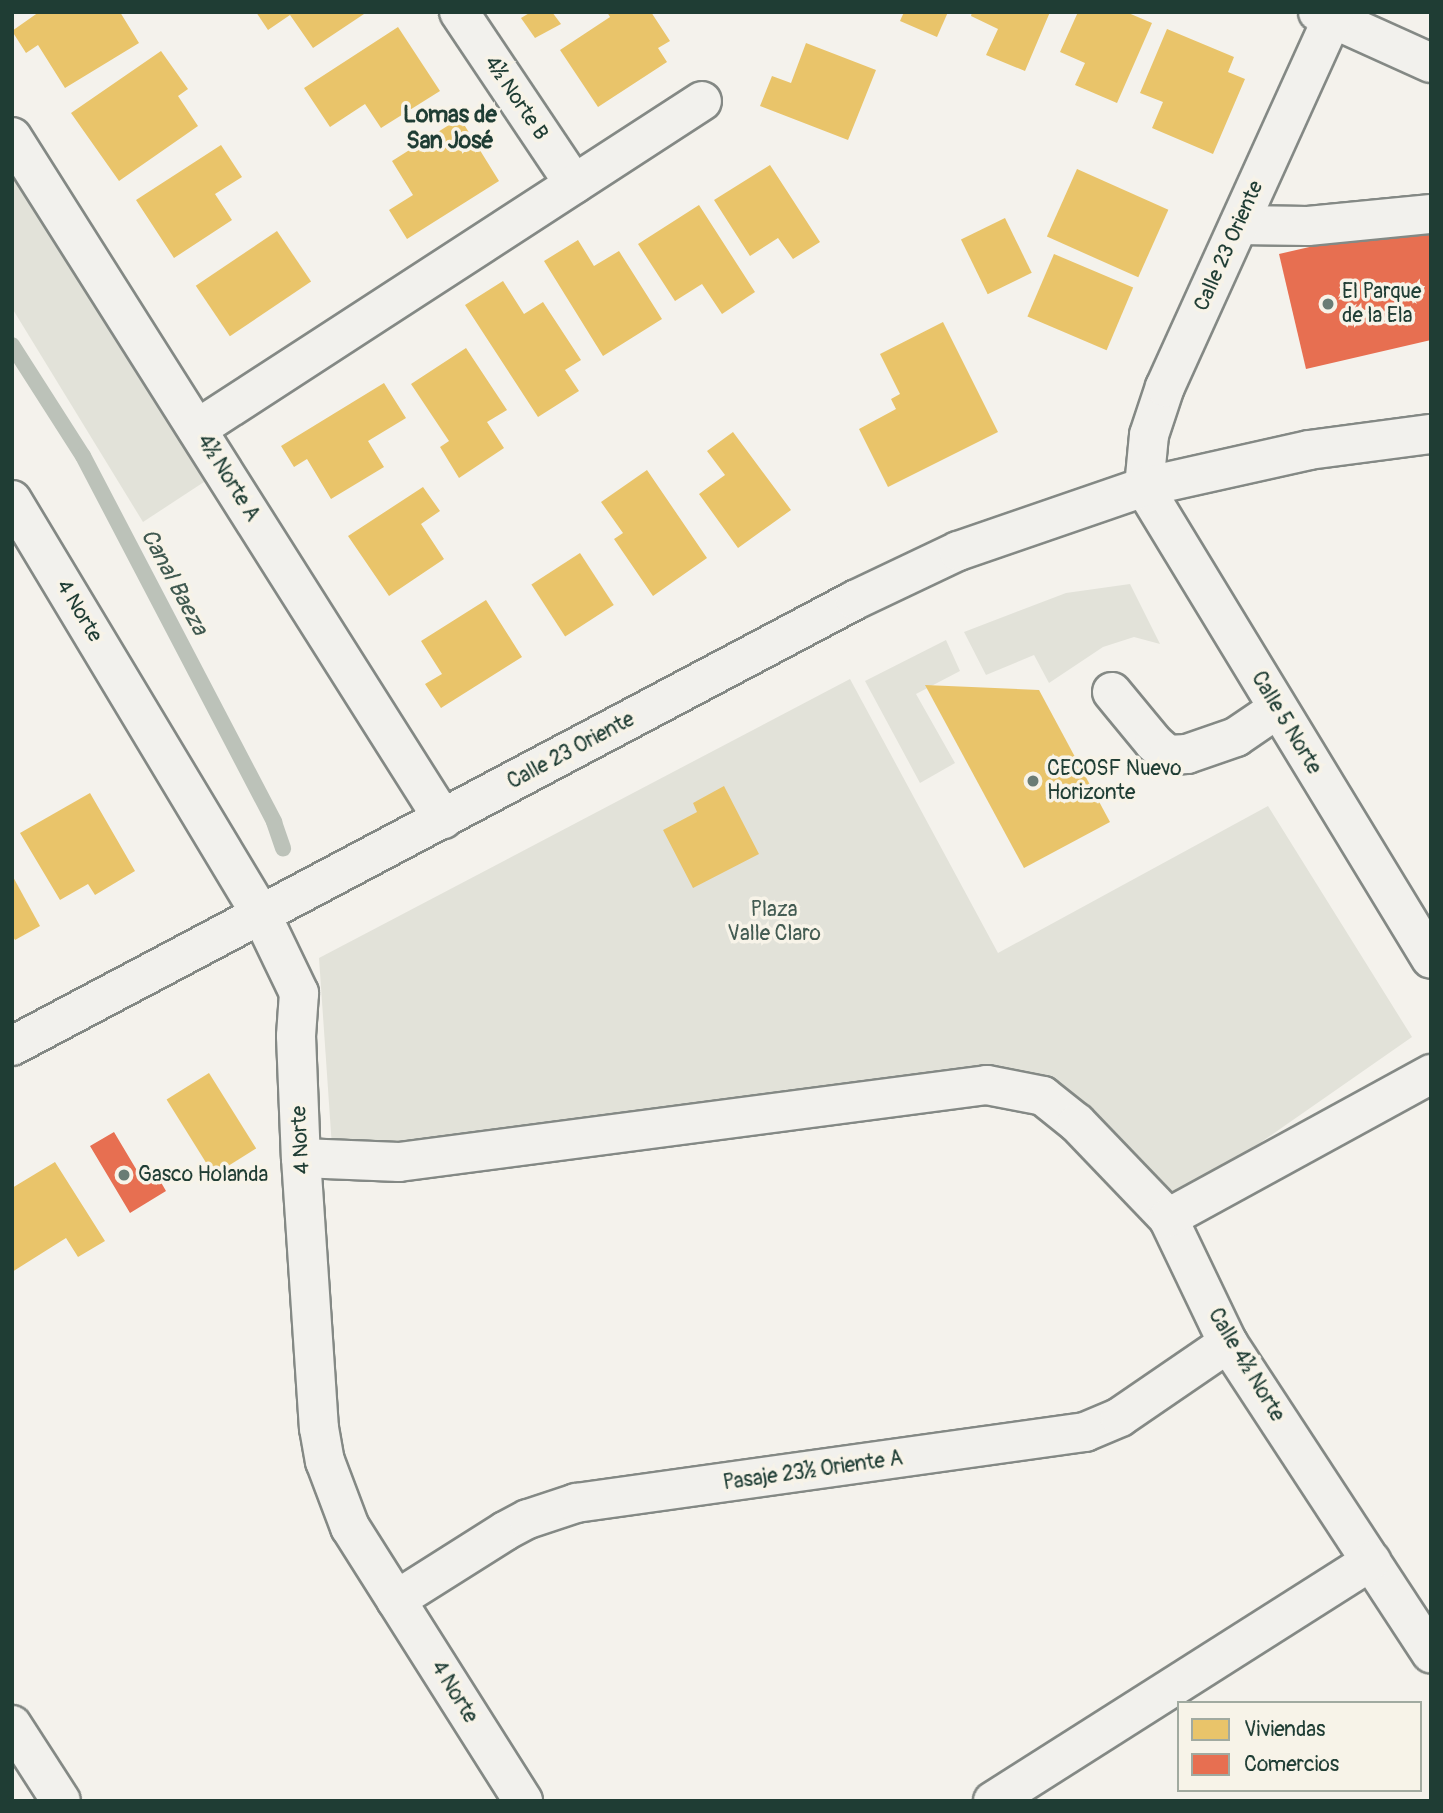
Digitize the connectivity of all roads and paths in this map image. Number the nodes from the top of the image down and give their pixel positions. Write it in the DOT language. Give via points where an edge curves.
graph roads {
  1 [pos="459,12"];
  2 [pos="1328,14"];
  3 [pos="1431,63"];
  4 [pos="702,101"];
  5 [pos="12,137"];
  6 [pos="574,184"];
  7 [pos="1431,214"];
  8 [pos="1239,225"];
  9 [pos="197,429"];
  10 [pos="1431,434"];
  11 [pos="1144,486"];
  12 [pos="12,500"];
  13 [pos="1112,692"];
  14 [pos="1277,709"];
  15 [pos="443,819"];
  16 [pos="270,909"];
  17 [pos="1431,959"];
  18 [pos="12,1046"];
  19 [pos="1431,1073"];
  20 [pos="301,1158"];
  21 [pos="1168,1218"];
  22 [pos="1228,1343"];
  23 [pos="1371,1560"];
  24 [pos="396,1600"];
  25 [pos="1431,1653"];
  26 [pos="12,1725"];
  27 [pos="519,1799"];
  28 [pos="61,1801"];
  29 [pos="993,1801"];
  1 -- 6 [label="street, 4½ Norte B"];
  2 -- 3 [label="street"];
  2 -- 8 [label="street, Calle 23 Oriente"];
  4 -- 6 [label="street"];
  5 -- 9 [label="street, 4½ Norte A"];
  6 -- 9 [label="street"];
  7 -- 8 [label="street" via="1308,226"];
  8 -- 11 [label="street, Calle 23 Oriente" via="1156,411"];
  9 -- 15 [label="street, 4½ Norte A"];
  10 -- 11 [label="street, Calle 23 Oriente" via="1309,450"];
  11 -- 14 [label="street, Calle 5 Norte"];
  11 -- 15 [label="street, Calle 23 Oriente" via="958,551 855,600"];
  12 -- 16 [label="street, 4 Norte"];
  13 -- 14 [label="street" via="1168,755 1186,754 1236,737"];
  14 -- 17 [label="street, Calle 5 Norte"];
  15 -- 16 [label="street, Calle 23 Oriente"];
  16 -- 18 [label="street, Calle 23 Oriente"];
  16 -- 20 [label="street, 4 Norte" via="299,993 296,1036"];
  19 -- 21 [label="street"];
  20 -- 21 [label="street, Calle 4½ Norte" via="399,1162 987,1085 1043,1096 1077,1123"];
  20 -- 24 [label="street, 4 Norte" via="324,1461 350,1527"];
  21 -- 22 [label="street, Calle 4½ Norte"];
  22 -- 23 [label="street, Calle 4½ Norte"];
  22 -- 24 [label="street, Pasaje 23½ Oriente A" via="1120,1417 1085,1432 576,1503 505,1531"];
  23 -- 25 [label="street, Calle 4½ Norte"];
  23 -- 29 [label="street"];
  24 -- 27 [label="street, 4 Norte"];
  26 -- 28 [label="street"];
}
